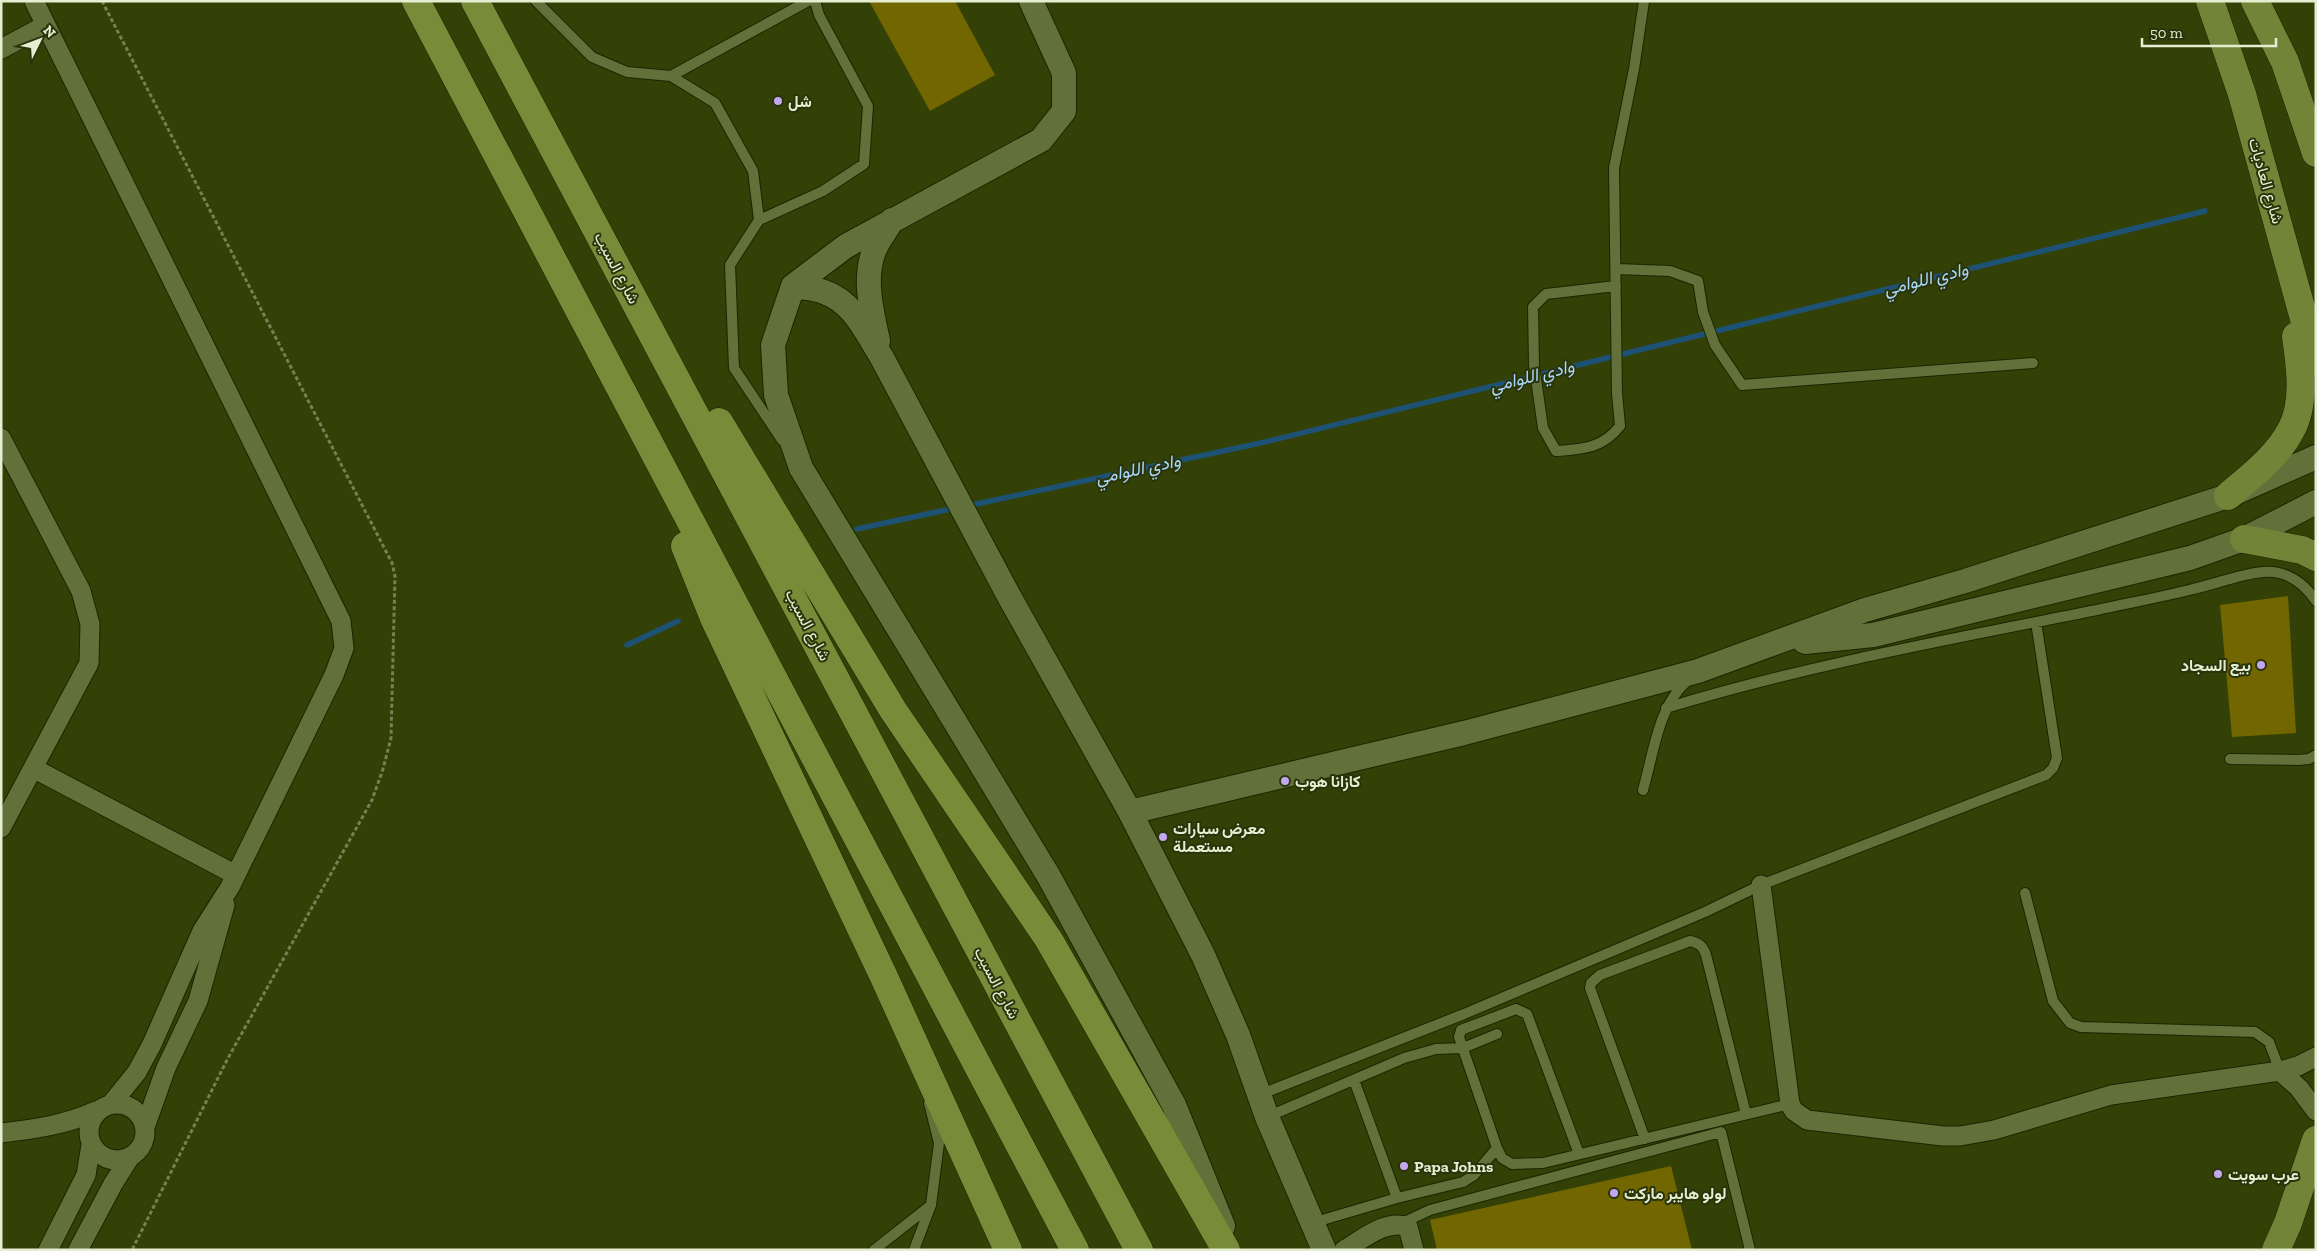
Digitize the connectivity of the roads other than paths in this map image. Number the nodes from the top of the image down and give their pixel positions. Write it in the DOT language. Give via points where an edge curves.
graph roads {
  1 [pos="34,1"];
  2 [pos="416,1"];
  3 [pos="475,1"];
  4 [pos="536,1"];
  5 [pos="808,1"];
  6 [pos="815,1"];
  7 [pos="1031,1"];
  8 [pos="1644,1"];
  9 [pos="2210,1"];
  10 [pos="2255,1"];
  11 [pos="46,25"];
  12 [pos="1,49"];
  13 [pos="507,61"];
  14 [pos="672,76"];
  15 [pos="2316,153"];
  16 [pos="893,219"];
  17 [pos="759,220"];
  18 [pos="2283,238"];
  19 [pos="1616,269"];
  20 [pos="793,286"];
  21 [pos="1616,286"];
  22 [pos="881,356"];
  23 [pos="2316,362"];
  24 [pos="2033,363"];
  25 [pos="632,415"];
  26 [pos="1,438"];
  27 [pos="2316,457"];
  28 [pos="801,468"];
  29 [pos="2228,496"];
  30 [pos="2316,502"];
  31 [pos="2244,539"];
  32 [pos="2316,557"];
  33 [pos="2316,601"];
  34 [pos="2036,622"];
  35 [pos="1770,645"];
  36 [pos="1698,671"];
  37 [pos="1666,708"];
  38 [pos="2316,755"];
  39 [pos="2230,759"];
  40 [pos="33,768"];
  41 [pos="1643,790"];
  42 [pos="1130,812"];
  43 [pos="1,828"];
  44 [pos="233,881"];
  45 [pos="1761,885"];
  46 [pos="2025,893"];
  47 [pos="884,978"];
  48 [pos="1497,1034"];
  49 [pos="1463,1048"];
  50 [pos="2316,1057"];
  51 [pos="2280,1071"];
  52 [pos="1354,1080"];
  53 [pos="1259,1095"];
  54 [pos="1790,1104"];
  55 [pos="104,1107"];
  56 [pos="2316,1111"];
  57 [pos="1746,1114"];
  58 [pos="1267,1117"];
  59 [pos="53,1126"];
  60 [pos="145,1127"];
  61 [pos="1,1133"];
  62 [pos="1645,1138"];
  63 [pos="90,1140"];
  64 [pos="2316,1140"];
  65 [pos="1497,1148"];
  66 [pos="1579,1154"];
  67 [pos="130,1157"];
  68 [pos="1397,1198"];
  69 [pos="931,1205"];
  70 [pos="1312,1223"];
  71 [pos="1400,1224"];
  72 [pos="48,1250"];
  73 [pos="78,1250"];
  74 [pos="874,1250"];
  75 [pos="914,1250"];
  76 [pos="1008,1250"];
  77 [pos="1075,1250"];
  78 [pos="1139,1250"];
  79 [pos="1226,1250"];
  80 [pos="1233,1250"];
  81 [pos="1324,1250"];
  82 [pos="1344,1250"];
  83 [pos="1414,1250"];
  84 [pos="1750,1250"];
  85 [pos="2276,1250"];
  1 -- 11 [label="street"];
  2 -- 25 [label="highway"];
  3 -- 13 [label="highway, شارع السيب"];
  4 -- 14 [label="lane" via="592,57 627,72"];
  5 -- 14 [label="lane"];
  6 -- 17 [label="lane" via="819,15 868,106 864,164 823,191"];
  7 -- 16 [label="street" via="1064,73 1064,111 1041,140"];
  8 -- 19 [label="lane" via="1614,168"];
  9 -- 18 [label="main road, شارع العاديات" via="2242,94"];
  10 -- 15 [label="main road" via="2285,62"];
  11 -- 12 [label="street"];
  11 -- 44 [label="street" via="340,621 344,648 334,676"];
  13 -- 78 [label="highway, شارع السيب"];
  13 -- 79 [label="highway" via="688,372 893,710 1049,940"];
  14 -- 17 [label="lane" via="715,103 753,171"];
  16 -- 20 [label="street" via="846,246"];
  16 -- 22 [label="street" via="874,251 869,279"];
  17 -- 28 [label="lane" via="730,265 734,368"];
  18 -- 23 [label="main road, شارع العاديات"];
  18 -- 29 [label="main road" via="2300,370 2299,406 2292,430 2275,452"];
  19 -- 21 [label="lane"];
  19 -- 24 [label="lane" via="1670,271 1698,281 1715,345 1742,385"];
  20 -- 22 [label="street" via="824,292 841,300 859,320"];
  20 -- 28 [label="street" via="773,345 776,395"];
  21 -- 21 [label="lane" via="1620,426 1610,438 1588,448 1556,451 1543,428 1534,365 1533,307 1546,294"];
  22 -- 42 [label="street" via="1010,598"];
  25 -- 47 [label="highway" via="714,618"];
  25 -- 77 [label="highway"];
  26 -- 40 [label="street" via="81,591 90,624 89,663"];
  27 -- 29 [label="street"];
  28 -- 80 [label="street" via="1048,875 1174,1105"];
  29 -- 35 [label="street" via="1865,610"];
  30 -- 31 [label="street"];
  31 -- 32 [label="main road" via="2302,550"];
  31 -- 35 [label="street" via="2190,558 1873,635"];
  33 -- 34 [label="lane" via="2296,579 2280,573 2263,572"];
  34 -- 37 [label="lane" via="1741,685"];
  34 -- 45 [label="lane" via="2057,758 2046,775"];
  35 -- 36 [label="street"];
  36 -- 37 [label="lane" via="1676,690"];
  36 -- 42 [label="street" via="1464,733"];
  37 -- 41 [label="lane"];
  38 -- 39 [label="lane" via="2298,760"];
  40 -- 43 [label="street"];
  40 -- 44 [label="street"];
  42 -- 53 [label="street" via="1204,955"];
  44 -- 55 [label="street" via="202,931 137,1072"];
  44 -- 60 [label="street" via="198,1001 166,1068"];
  45 -- 53 [label="lane" via="1696,916 1464,1014"];
  45 -- 54 [label="street"];
  46 -- 51 [label="lane" via="2053,1001 2070,1023 2081,1027 2255,1032 2269,1042"];
  47 -- 69 [label="lane" via="918,1071 939,1143"];
  47 -- 76 [label="highway"];
  48 -- 49 [label="lane"];
  49 -- 52 [label="lane" via="1436,1049 1404,1058"];
  49 -- 65 [label="lane"];
  49 -- 66 [label="lane" via="1459,1035 1463,1029 1516,1009 1527,1014"];
  50 -- 51 [label="street"];
  51 -- 54 [label="street" via="2111,1095 1994,1130 1960,1136 1808,1120 1794,1111"];
  51 -- 56 [label="street" via="2300,1088"];
  52 -- 58 [label="lane"];
  52 -- 68 [label="lane"];
  53 -- 58 [label="street"];
  54 -- 57 [label="lane"];
  55 -- 59 [label="street" via="78,1120"];
  55 -- 60 [label="street" via="130,1106"];
  55 -- 63 [label="street" via="88,1127"];
  57 -- 62 [label="lane"];
  57 -- 62 [label="lane" via="1704,948 1690,941 1595,978 1590,988"];
  58 -- 70 [label="street"];
  59 -- 61 [label="street"];
  59 -- 63 [label="street"];
  60 -- 67 [label="street" via="142,1145"];
  62 -- 66 [label="lane"];
  63 -- 67 [label="street" via="96,1152 112,1160"];
  63 -- 72 [label="street" via="86,1175"];
  64 -- 85 [label="main road"];
  65 -- 66 [label="lane" via="1502,1158 1512,1164 1543,1163"];
  65 -- 68 [label="lane" via="1474,1175 1463,1182"];
  67 -- 73 [label="street"];
  68 -- 70 [label="lane"];
  69 -- 74 [label="lane"];
  69 -- 75 [label="lane"];
  70 -- 81 [label="street"];
  71 -- 82 [label="street" via="1378,1231"];
  71 -- 83 [label="street" via="1408,1227"];
  71 -- 84 [label="lane" via="1430,1210 1722,1132"];
}
